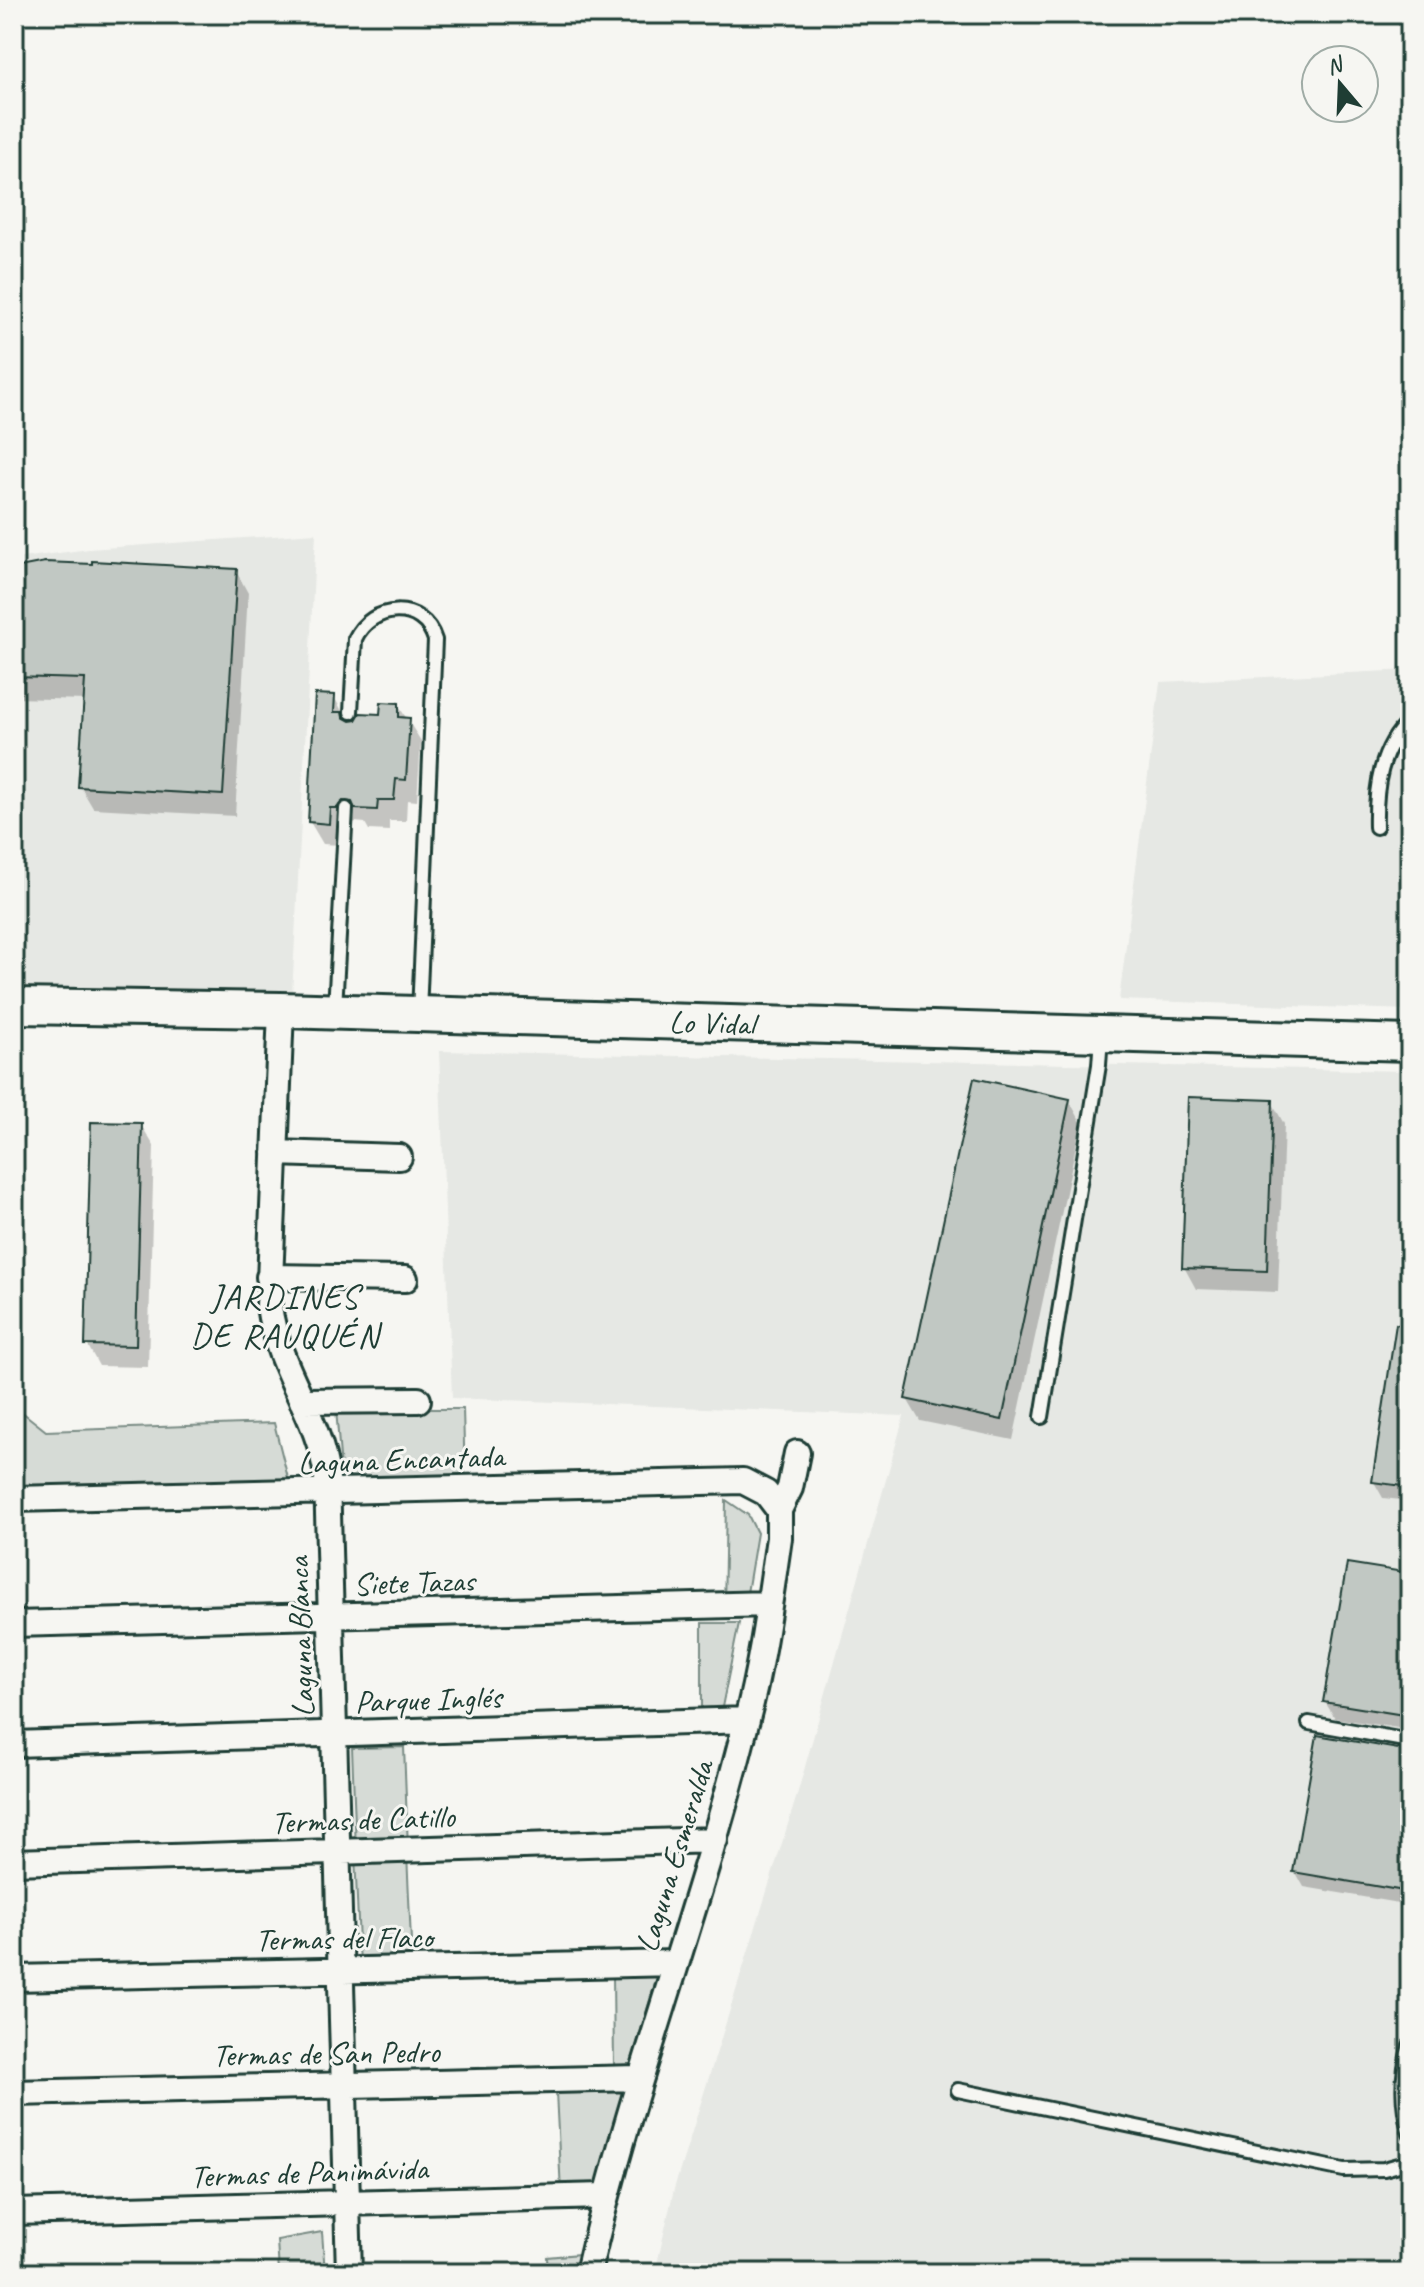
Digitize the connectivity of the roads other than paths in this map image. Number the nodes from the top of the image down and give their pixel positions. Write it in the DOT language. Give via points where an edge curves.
graph roads {
  1 [pos="351,712"];
  2 [pos="1410,720"];
  3 [pos="346,809"];
  4 [pos="1376,827"];
  5 [pos="14,1006"];
  6 [pos="281,1010"];
  7 [pos="335,1011"];
  8 [pos="419,1014"];
  9 [pos="1101,1034"];
  10 [pos="1410,1043"];
  11 [pos="275,1153"];
  12 [pos="399,1157"];
  13 [pos="269,1277"];
  14 [pos="405,1279"];
  15 [pos="418,1400"];
  16 [pos="302,1401"];
  17 [pos="1042,1417"];
  18 [pos="797,1453"];
  19 [pos="328,1493"];
  20 [pos="14,1499"];
  21 [pos="779,1510"];
  22 [pos="769,1604"];
  23 [pos="331,1616"];
  24 [pos="14,1624"];
  25 [pos="747,1720"];
  26 [pos="1309,1723"];
  27 [pos="334,1734"];
  28 [pos="1410,1741"];
  29 [pos="14,1744"];
  30 [pos="715,1840"];
  31 [pos="338,1852"];
  32 [pos="14,1862"];
  33 [pos="676,1963"];
  34 [pos="341,1970"];
  35 [pos="14,1978"];
  36 [pos="1410,2045"];
  37 [pos="639,2078"];
  38 [pos="344,2085"];
  39 [pos="958,2090"];
  40 [pos="14,2093"];
  41 [pos="1410,2134"];
  42 [pos="1410,2162"];
  43 [pos="605,2196"];
  44 [pos="347,2203"];
  45 [pos="14,2212"];
  46 [pos="349,2273"];
  47 [pos="588,2273"];
  1 -- 8 [label="lane" via="359,630 382,613 421,618 435,640"];
  2 -- 4 [label="lane" via="1393,740 1381,770"];
  3 -- 7 [label="lane"];
  5 -- 6 [label="main road, Lo Vidal"];
  6 -- 7 [label="main road, Lo Vidal"];
  6 -- 11 [label="street, Laguna Blanca"];
  7 -- 8 [label="main road, Lo Vidal"];
  8 -- 9 [label="main road, Lo Vidal"];
  9 -- 10 [label="main road, Lo Vidal"];
  9 -- 17 [label="lane"];
  11 -- 12 [label="street"];
  11 -- 13 [label="street, Laguna Blanca"];
  13 -- 14 [label="street"];
  13 -- 16 [label="street, Laguna Blanca" via="275,1342"];
  15 -- 16 [label="street"];
  16 -- 19 [label="street, Laguna Blanca" via="320,1440"];
  18 -- 21 [label="street, Laguna Esmeralda"];
  19 -- 20 [label="street, Laguna Encantada"];
  19 -- 21 [label="street, Laguna Encantada" via="743,1481 766,1493"];
  19 -- 23 [label="street, Laguna Blanca"];
  21 -- 22 [label="street, Laguna Esmeralda"];
  22 -- 23 [label="street, Siete Tazas"];
  22 -- 25 [label="street, Laguna Esmeralda"];
  23 -- 24 [label="street, Siete Tazas"];
  23 -- 27 [label="street, Laguna Blanca"];
  25 -- 27 [label="street, Parque Inglés"];
  25 -- 30 [label="street, Laguna Esmeralda"];
  26 -- 28 [label="lane"];
  27 -- 29 [label="street, Parque Inglés"];
  27 -- 31 [label="street, Laguna Blanca"];
  30 -- 31 [label="street, Termas de Catillo"];
  30 -- 33 [label="street, Laguna Esmeralda"];
  31 -- 32 [label="street, Termas de Catillo"];
  31 -- 34 [label="street, Laguna Blanca"];
  33 -- 34 [label="street, Termas del Flaco"];
  33 -- 37 [label="street, Laguna Esmeralda"];
  34 -- 35 [label="street, Termas del Flaco"];
  34 -- 38 [label="street, Laguna Blanca"];
  36 -- 41 [label="lane" via="1403,2079"];
  37 -- 38 [label="street, Termas de San Pedro"];
  37 -- 43 [label="street, Laguna Esmeralda"];
  38 -- 40 [label="street, Termas de San Pedro"];
  38 -- 44 [label="street, Laguna Blanca"];
  39 -- 42 [label="lane" via="1334,2168 1365,2170"];
  43 -- 44 [label="street, Termas de Panimávida"];
  43 -- 47 [label="street, Laguna Esmeralda"];
  44 -- 45 [label="street, Termas de Panimávida"];
  44 -- 46 [label="street, Laguna Blanca"];
}
